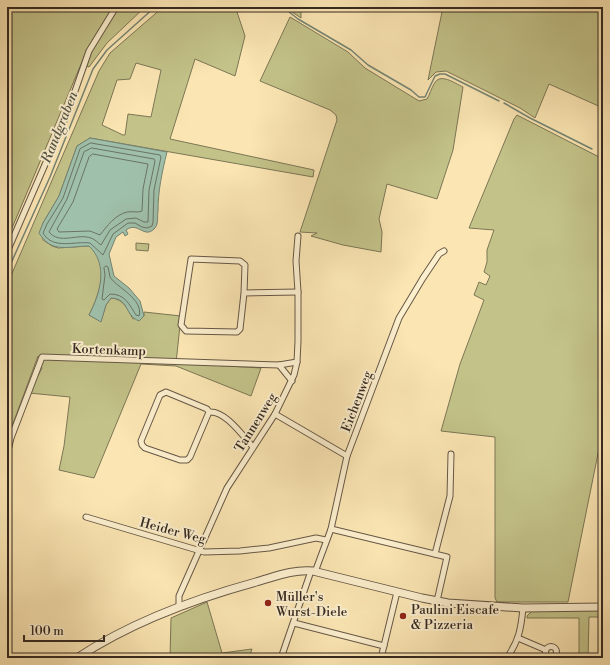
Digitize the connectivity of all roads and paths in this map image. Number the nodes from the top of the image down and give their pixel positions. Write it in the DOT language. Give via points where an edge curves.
graph roads {
  1 [pos="116,7"];
  2 [pos="298,236"];
  3 [pos="444,251"];
  4 [pos="7,252"];
  5 [pos="298,292"];
  6 [pos="244,293"];
  7 [pos="297,362"];
  8 [pos="279,365"];
  9 [pos="292,381"];
  10 [pos="209,412"];
  11 [pos="276,414"];
  12 [pos="253,447"];
  13 [pos="451,454"];
  14 [pos="7,455"];
  15 [pos="347,456"];
  16 [pos="86,517"];
  17 [pos="331,529"];
  18 [pos="326,540"];
  19 [pos="199,551"];
  20 [pos="435,554"];
  21 [pos="313,572"];
  22 [pos="397,592"];
  23 [pos="438,601"];
  24 [pos="179,607"];
  25 [pos="603,607"];
  26 [pos="523,608"];
  27 [pos="294,623"];
  28 [pos="518,638"];
  29 [pos="384,646"];
  30 [pos="546,650"];
  31 [pos="77,658"];
  32 [pos="281,658"];
  33 [pos="380,658"];
  34 [pos="507,658"];
  1 -- 4 [label="street" via="89,51 67,114"];
  2 -- 5 [label="street, Tannenweg"];
  3 -- 15 [label="street, Eichenweg" via="422,278 399,318"];
  5 -- 6 [label="street"];
  5 -- 7 [label="street, Tannenweg"];
  6 -- 6 [label="street" via="238,332 186,331 182,325 191,259 240,261 245,265"];
  7 -- 8 [label="street, Kortenkamp"];
  7 -- 9 [label="street, Tannenweg"];
  8 -- 9 [label="street"];
  8 -- 14 [label="street, Kortenkamp" via="42,357"];
  9 -- 11 [label="street, Tannenweg"];
  10 -- 10 [label="street" via="187,460 173,458 142,445 141,441 160,395 164,392"];
  10 -- 12 [label="street" via="225,416"];
  11 -- 12 [label="street, Tannenweg"];
  11 -- 15 [label="street"];
  12 -- 19 [label="street, Tannenweg" via="227,488"];
  13 -- 20 [label="street" via="450,496"];
  15 -- 17 [label="street, Eichenweg"];
  16 -- 19 [label="street, Heider Weg"];
  17 -- 18 [label="street, Eichenweg"];
  17 -- 20 [label="street"];
  18 -- 19 [label="street, Heider Weg" via="316,538 240,551"];
  18 -- 21 [label="street, Eichenweg"];
  19 -- 24 [label="street, Tannenweg" via="179,596"];
  20 -- 23 [label="street" via="447,557"];
  21 -- 22 [label="street"];
  21 -- 24 [label="street" via="289,573"];
  21 -- 27 [label="street, Eichenweg"];
  22 -- 23 [label="street"];
  22 -- 29 [label="street"];
  23 -- 26 [label="street"];
  24 -- 31 [label="street" via="103,642"];
  25 -- 26 [label="street"];
  26 -- 28 [label="street"];
  27 -- 29 [label="street"];
  27 -- 32 [label="street, Eichenweg"];
  28 -- 30 [label="street"];
  28 -- 34 [label="street"];
  29 -- 33 [label="street"];
}
